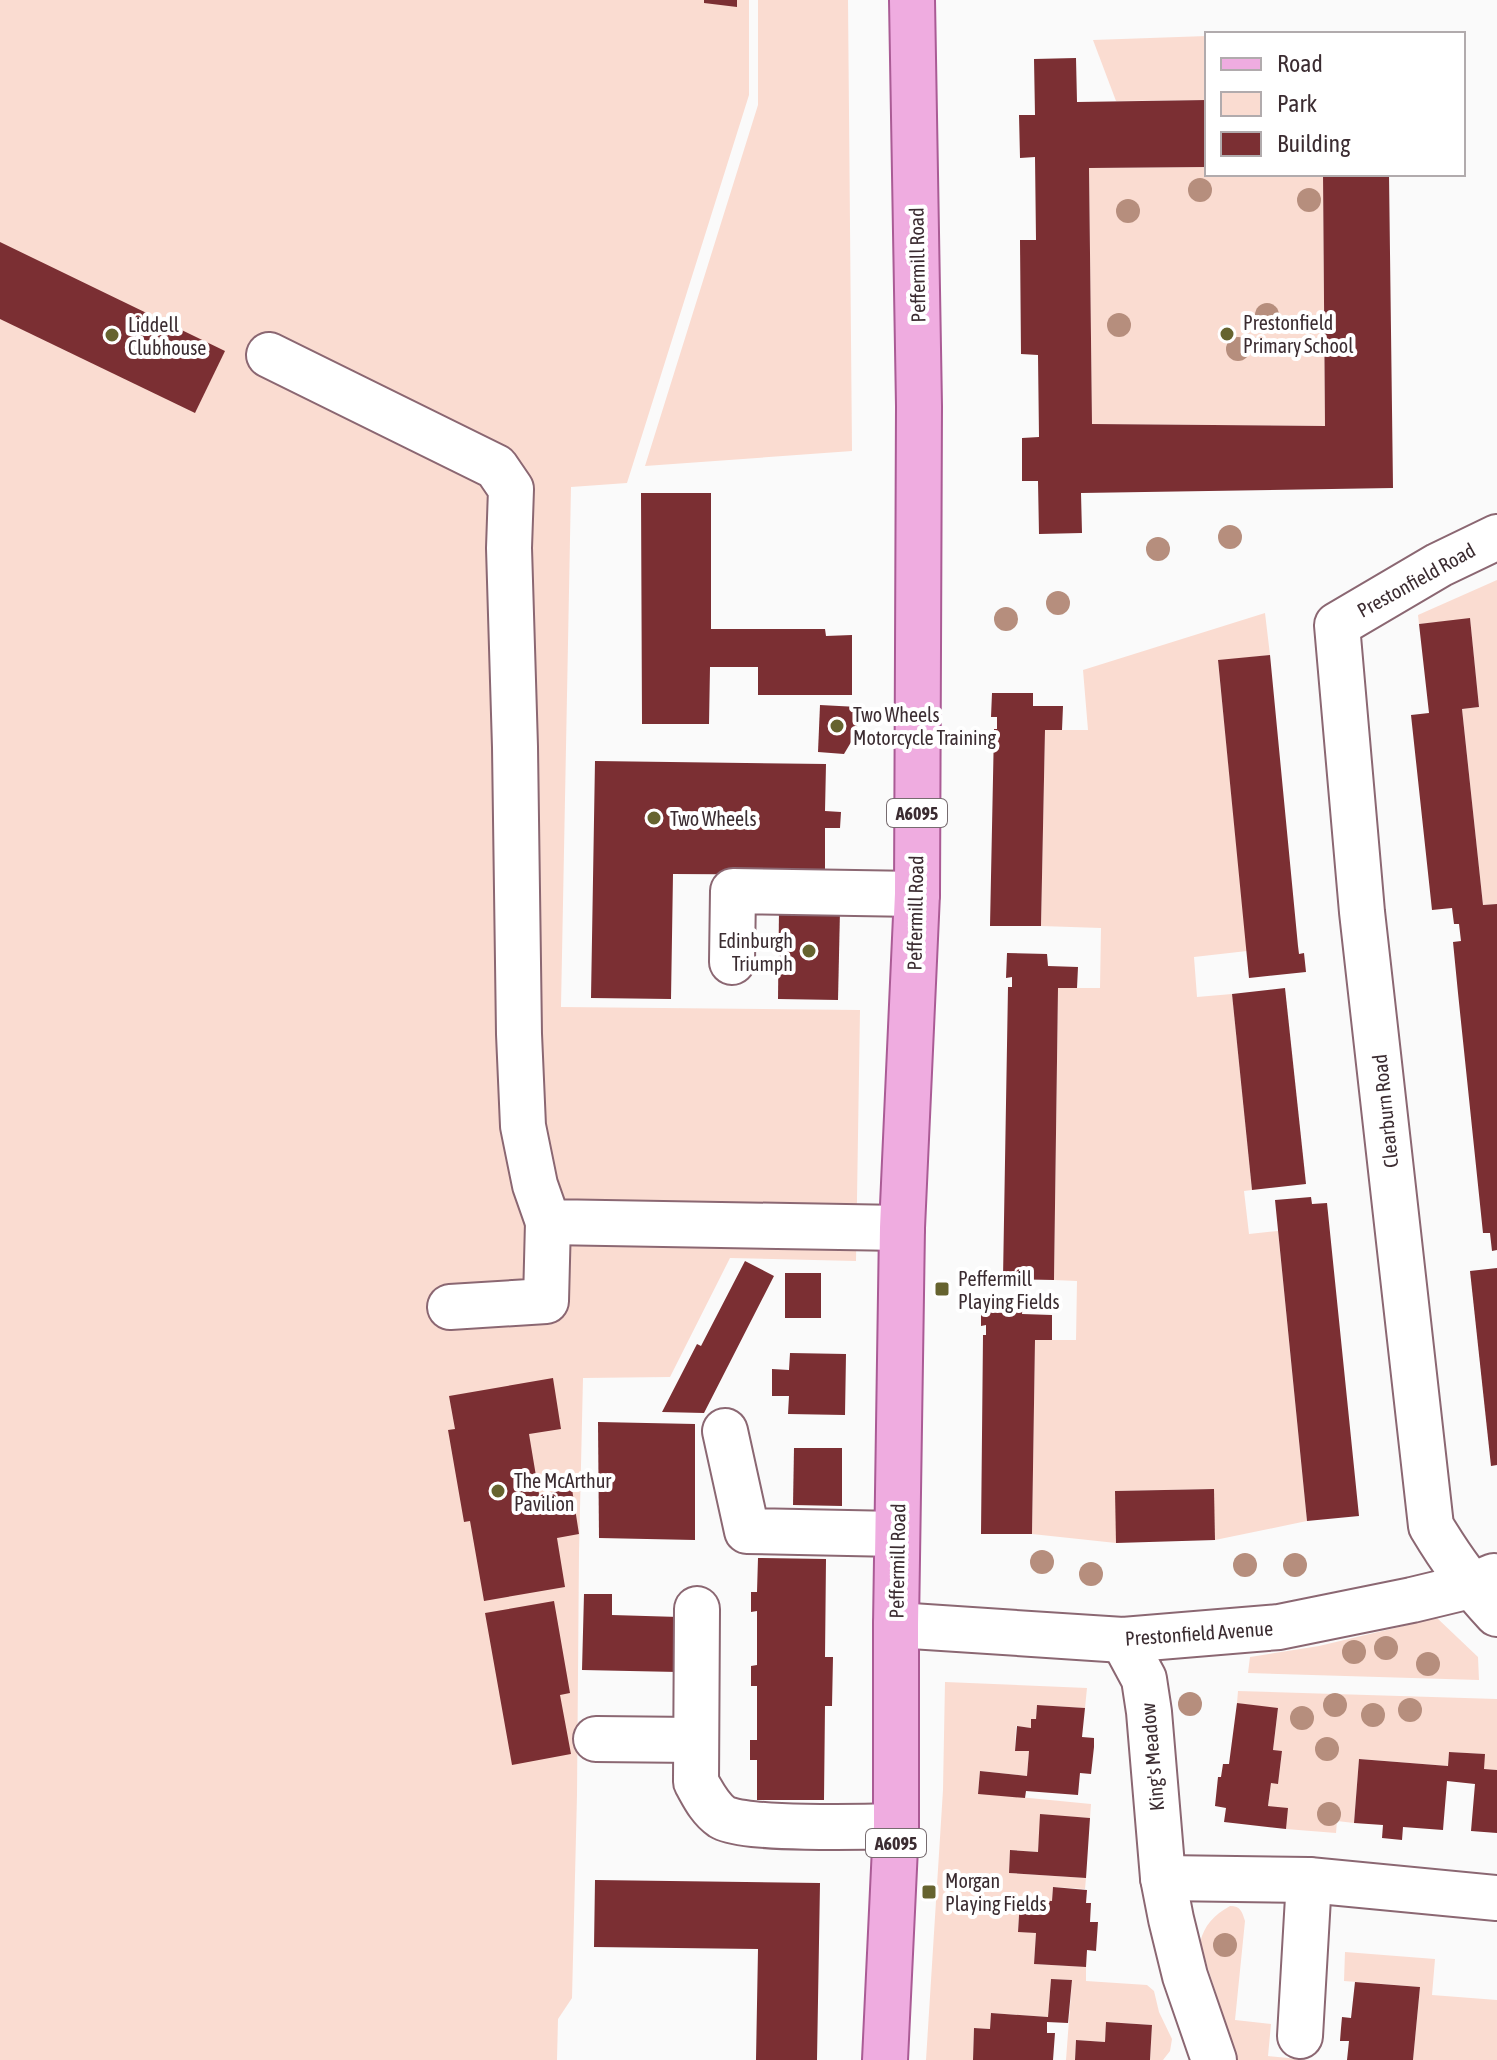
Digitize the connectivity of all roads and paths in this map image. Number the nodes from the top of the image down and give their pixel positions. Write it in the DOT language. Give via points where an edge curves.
graph roads {
  1 [pos="912,0"];
  2 [pos="269,355"];
  3 [pos="1497,537"];
  4 [pos="1337,625"];
  5 [pos="917,894"];
  6 [pos="732,962"];
  7 [pos="548,1222"];
  8 [pos="902,1228"];
  9 [pos="450,1307"];
  10 [pos="725,1431"];
  11 [pos="897,1534"];
  12 [pos="1488,1592"];
  13 [pos="697,1609"];
  14 [pos="896,1625"];
  15 [pos="1123,1640"];
  16 [pos="596,1739"];
  17 [pos="695,1740"];
  18 [pos="896,1826"];
  19 [pos="1163,1878"];
  20 [pos="1309,1880"];
  21 [pos="1497,1898"];
  22 [pos="1300,2036"];
  23 [pos="885,2060"];
  24 [pos="1214,2060"];
  1 -- 5 [label="main road, Peffermill Road / A6095" via="919,406"];
  2 -- 7 [label="street" via="496,467 511,489 523,1126"];
  3 -- 4 [label="street, Prestonfield Road"];
  4 -- 12 [label="street, Clearburn Road" via="1362,912 1431,1526 1452,1561"];
  5 -- 6 [label="street" via="733,891"];
  5 -- 8 [label="main road, Peffermill Road / A6095"];
  7 -- 8 [label="street"];
  7 -- 9 [label="street" via="546,1301"];
  8 -- 11 [label="main road, Peffermill Road / A6095"];
  10 -- 11 [label="street" via="747,1531"];
  11 -- 14 [label="main road, Peffermill Road / A6095"];
  12 -- 15 [label="street, Prestonfield Avenue" via="1279,1627"];
  13 -- 17 [label="street"];
  14 -- 15 [label="street, Prestonfield Avenue"];
  14 -- 18 [label="main road, Peffermill Road / A6095"];
  15 -- 19 [label="street, King's Meadow" via="1144,1679"];
  16 -- 17 [label="street"];
  17 -- 18 [label="street" via="696,1782 723,1818 749,1824"];
  18 -- 23 [label="main road, Peffermill Road / A6095"];
  19 -- 20 [label="street"];
  19 -- 24 [label="street, King's Meadow" via="1185,1976"];
  20 -- 21 [label="street"];
  20 -- 22 [label="street"];
}
